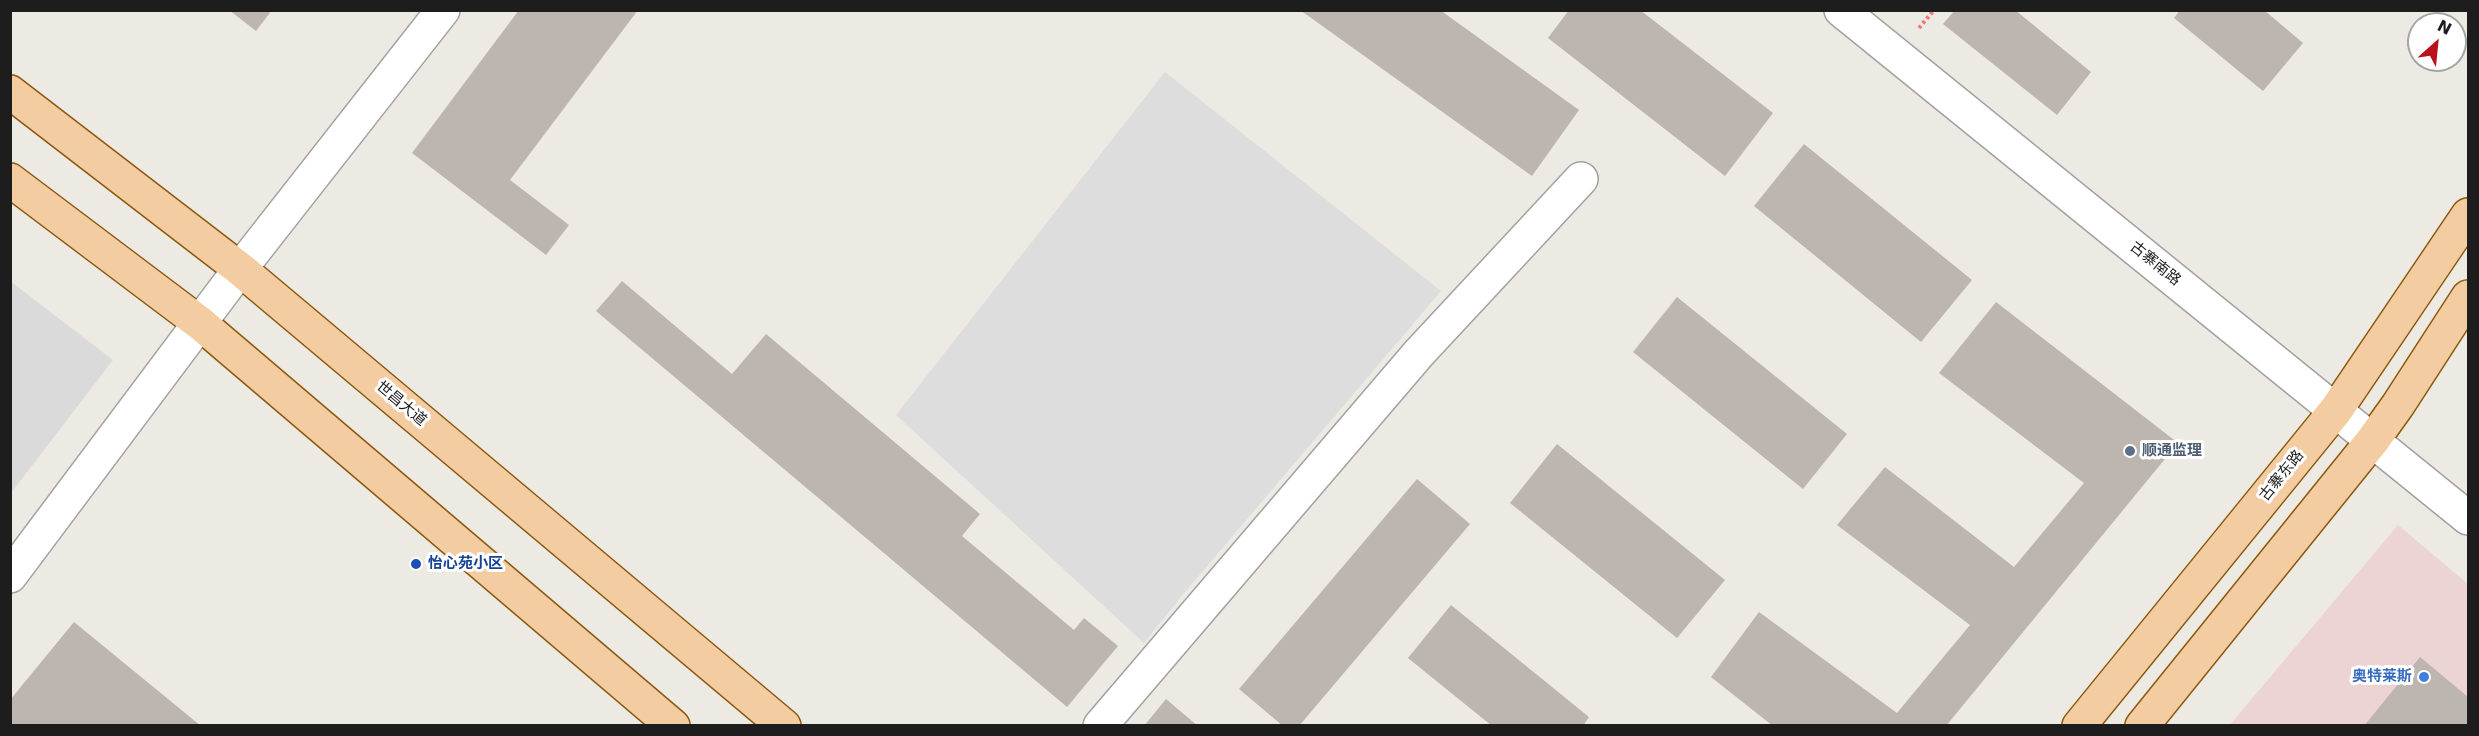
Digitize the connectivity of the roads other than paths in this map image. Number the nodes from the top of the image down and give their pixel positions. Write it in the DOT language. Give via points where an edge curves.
graph roads {
  1 [pos="443,10"];
  2 [pos="1841,10"];
  3 [pos="10,92"];
  4 [pos="1581,179"];
  5 [pos="10,180"];
  6 [pos="2469,215"];
  7 [pos="240,269"];
  8 [pos="2469,297"];
  9 [pos="201,324"];
  10 [pos="2336,411"];
  11 [pos="2373,440"];
  12 [pos="2469,518"];
  13 [pos="10,576"];
  14 [pos="673,726"];
  15 [pos="783,726"];
  16 [pos="1100,726"];
  17 [pos="2079,726"];
  18 [pos="2142,726"];
  1 -- 7 [label="street"];
  2 -- 10 [label="street, 古寨南路"];
  3 -- 7 [label="main road, 世昌大道"];
  4 -- 16 [label="street" via="1419,353"];
  5 -- 9 [label="main road"];
  6 -- 10 [label="main road, 古寨东路"];
  7 -- 9 [label="street"];
  7 -- 15 [label="main road, 世昌大道"];
  8 -- 11 [label="main road"];
  9 -- 13 [label="street"];
  9 -- 14 [label="main road"];
  10 -- 11 [label="street, 古寨南路"];
  10 -- 17 [label="main road, 古寨东路"];
  11 -- 12 [label="street, 古寨南路"];
  11 -- 18 [label="main road"];
}
